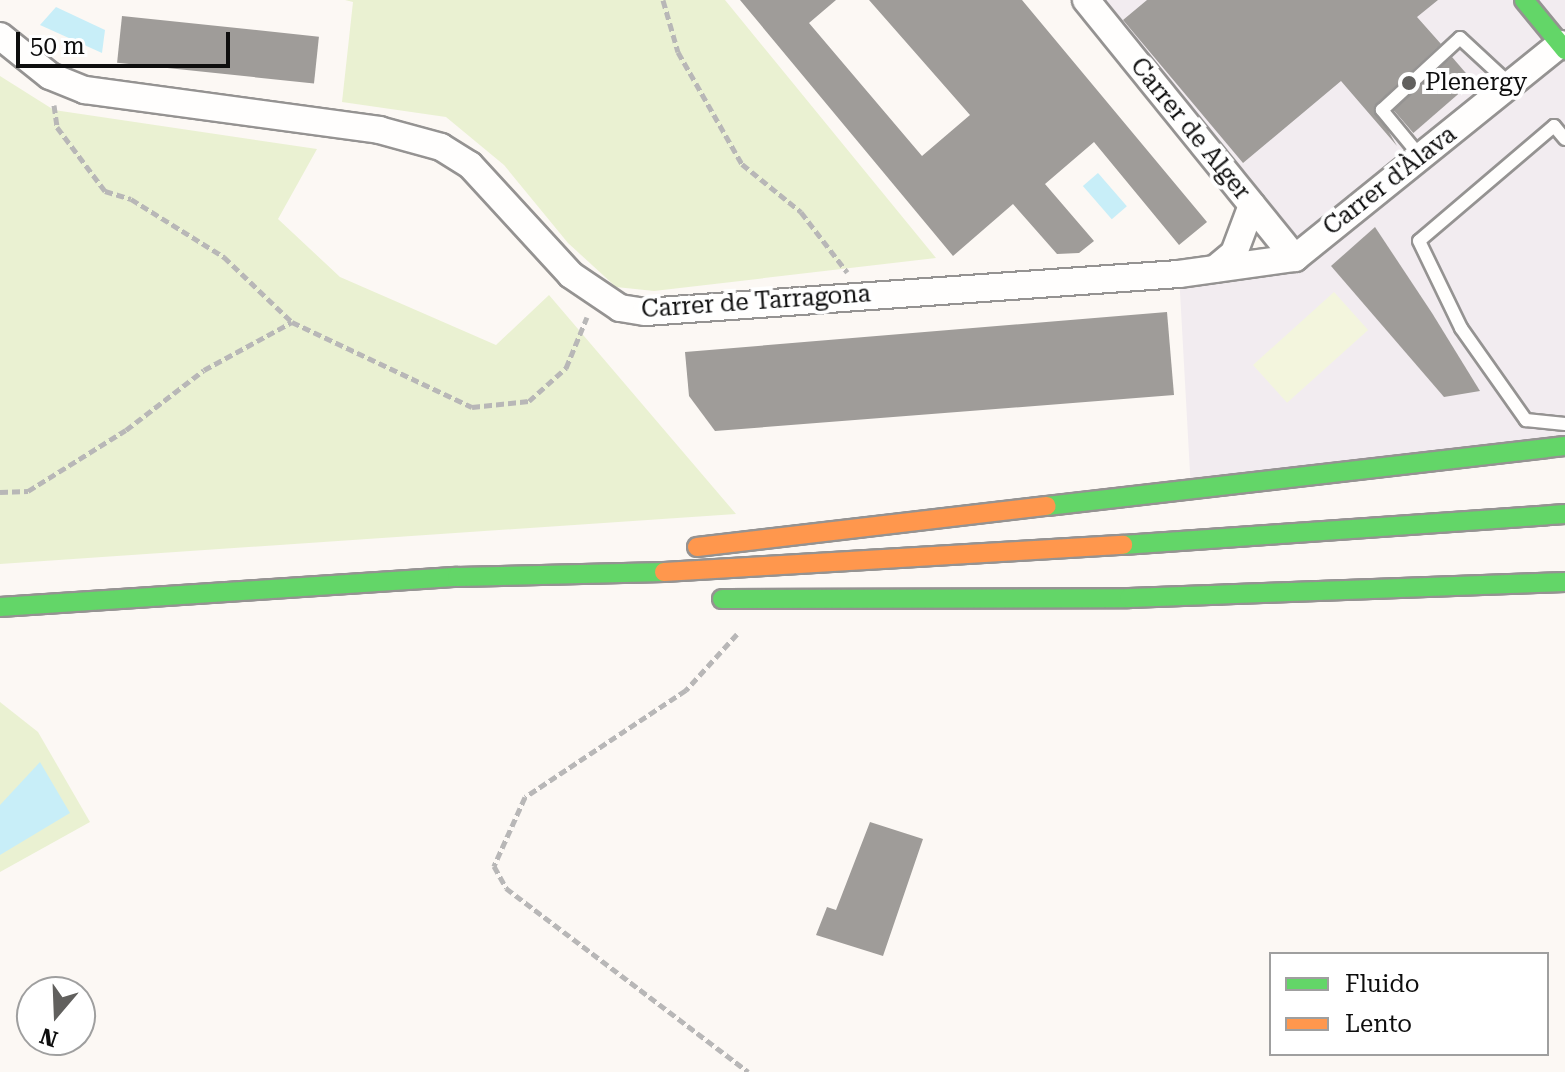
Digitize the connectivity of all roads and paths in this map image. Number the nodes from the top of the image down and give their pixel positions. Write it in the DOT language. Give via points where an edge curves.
graph roads {
  1 [pos="663,0"];
  2 [pos="1524,0"];
  3 [pos="1097,4"];
  4 [pos="0,36"];
  5 [pos="1563,47"];
  6 [pos="50,76"];
  7 [pos="1511,85"];
  8 [pos="1565,139"];
  9 [pos="1420,156"];
  10 [pos="1252,205"];
  11 [pos="1295,258"];
  12 [pos="1215,269"];
  13 [pos="864,296"];
  14 [pos="595,297"];
  15 [pos="292,322"];
  16 [pos="1565,424"];
  17 [pos="1565,446"];
  18 [pos="0,492"];
  19 [pos="1565,514"];
  20 [pos="764,570"];
  21 [pos="457,577"];
  22 [pos="1565,582"];
  23 [pos="519,597"];
  24 [pos="708,599"];
  25 [pos="771,600"];
  26 [pos="0,607"];
  27 [pos="748,1072"];
  1 -- 13 [label="path" via="678,52 742,164 801,212"];
  2 -- 5 [label="main road"];
  3 -- 10 [label="street, Carrer de Alger"];
  4 -- 6 [label="street"];
  5 -- 7 [label="street, Carrer d'Àlava"];
  6 -- 14 [label="street" via="125,98 416,137 470,165"];
  6 -- 15 [label="path" via="57,127 105,191 131,199 224,257"];
  7 -- 9 [label="street, Carrer d'Àlava"];
  7 -- 9 [label="lane" via="1460,38 1382,110"];
  8 -- 16 [label="lane" via="1554,126 1419,241 1461,328 1526,420"];
  9 -- 11 [label="street, Carrer d'Àlava"];
  10 -- 11 [label="street, Carrer de Alger"];
  10 -- 12 [label="street" via="1234,253"];
  11 -- 12 [label="street, Carrer de Tarragona"];
  12 -- 13 [label="street, Carrer de Tarragona"];
  13 -- 14 [label="street, Carrer de Tarragona" via="646,312"];
  14 -- 15 [label="path" via="566,368 529,401 472,407"];
  15 -- 18 [label="path" via="204,370 126,430 28,491"];
  17 -- 21 [label="main road"];
  19 -- 20 [label="main road"];
  20 -- 21 [label="main road"];
  20 -- 23 [label="main road"];
  21 -- 26 [label="main road"];
  22 -- 25 [label="main road" via="1129,598"];
  24 -- 25 [label="main road"];
  25 -- 27 [label="path" via="686,690 525,797 494,866 506,888"];
}
